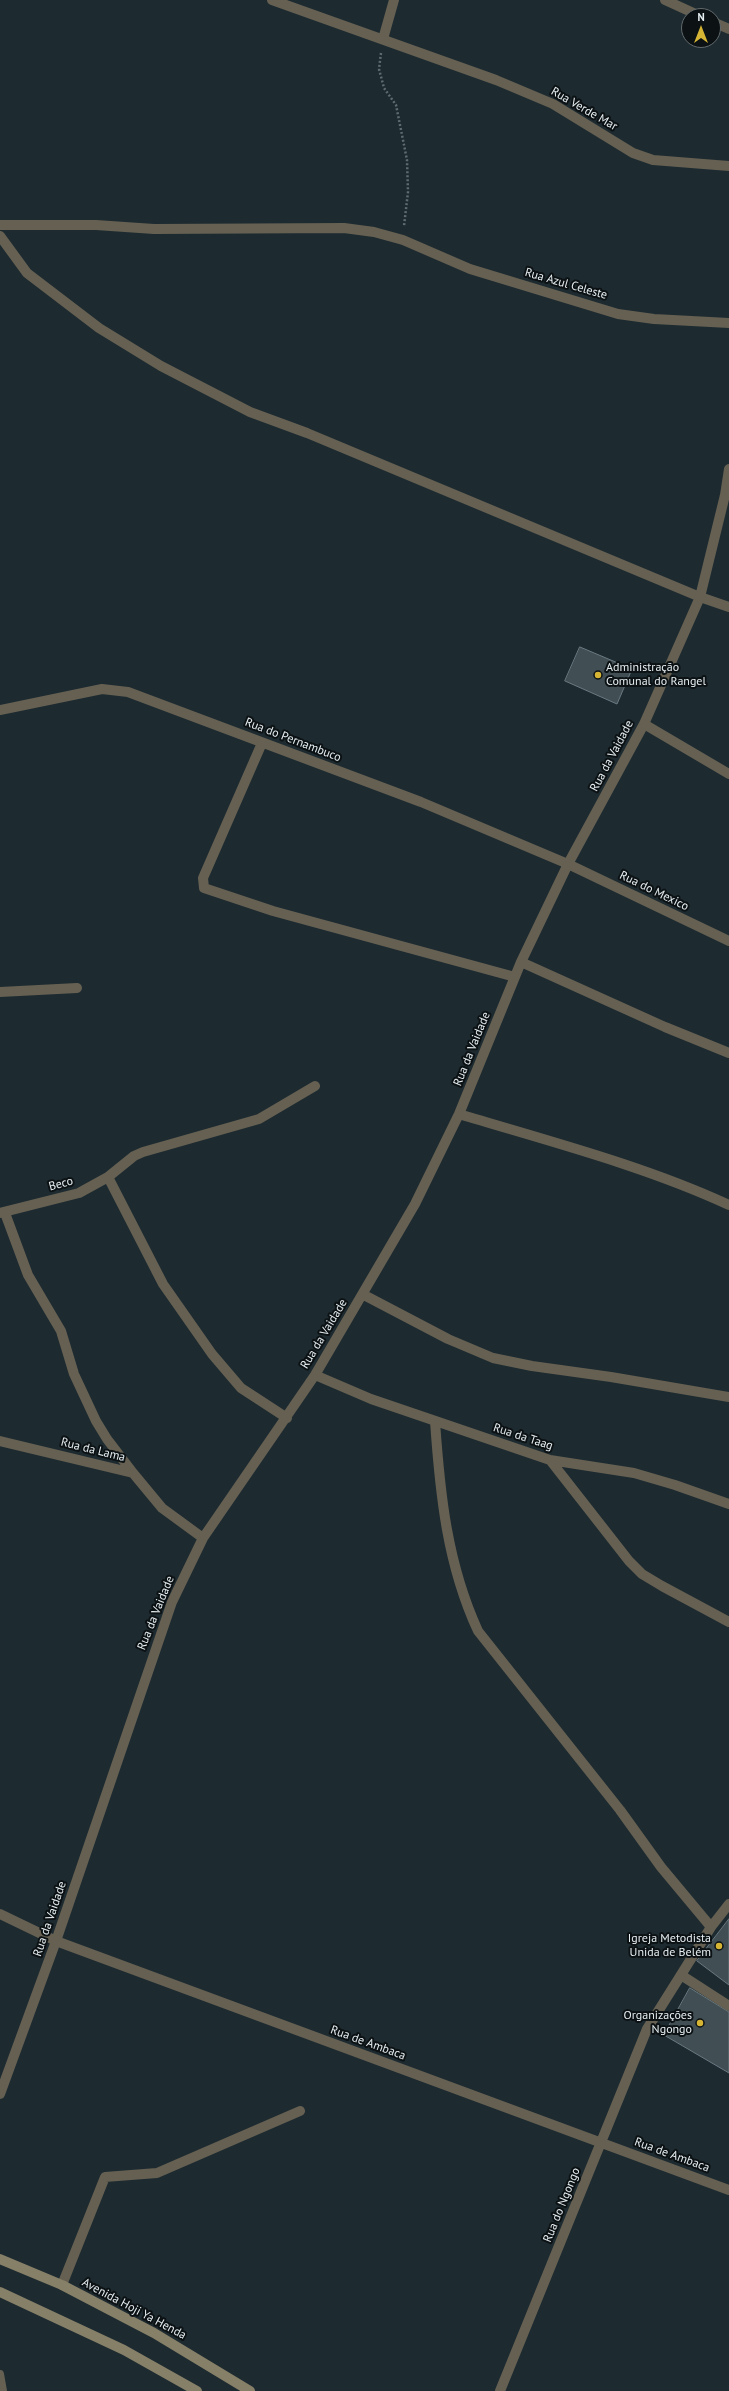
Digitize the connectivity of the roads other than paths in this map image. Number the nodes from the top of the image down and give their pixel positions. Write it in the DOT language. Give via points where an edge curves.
graph roads {
  1 [pos="272,0"];
  2 [pos="394,0"];
  3 [pos="665,0"];
  4 [pos="682,8"];
  5 [pos="383,39"];
  6 [pos="729,166"];
  7 [pos="0,225"];
  8 [pos="0,236"];
  9 [pos="729,323"];
  10 [pos="729,469"];
  11 [pos="727,496"];
  12 [pos="700,598"];
  13 [pos="729,607"];
  14 [pos="0,710"];
  15 [pos="644,724"];
  16 [pos="262,743"];
  17 [pos="729,774"];
  18 [pos="568,864"];
  19 [pos="729,941"];
  20 [pos="521,962"];
  21 [pos="515,977"];
  22 [pos="77,988"];
  23 [pos="0,992"];
  24 [pos="729,1053"];
  25 [pos="315,1086"];
  26 [pos="459,1114"];
  27 [pos="108,1176"];
  28 [pos="729,1206"];
  29 [pos="2,1213"];
  30 [pos="364,1295"];
  31 [pos="315,1375"];
  32 [pos="729,1397"];
  33 [pos="287,1418"];
  34 [pos="435,1421"];
  35 [pos="0,1441"];
  36 [pos="550,1460"];
  37 [pos="133,1473"];
  38 [pos="729,1504"];
  39 [pos="204,1538"];
  40 [pos="729,1622"];
  41 [pos="729,1904"];
  42 [pos="0,1914"];
  43 [pos="711,1928"];
  44 [pos="56,1941"];
  45 [pos="680,1975"];
  46 [pos="729,2006"];
  47 [pos="0,2094"];
  48 [pos="300,2111"];
  49 [pos="601,2143"];
  50 [pos="729,2190"];
  51 [pos="0,2259"];
  52 [pos="62,2285"];
  53 [pos="0,2292"];
  54 [pos="0,2374"];
  55 [pos="3,2391"];
  56 [pos="197,2391"];
  57 [pos="250,2391"];
  58 [pos="500,2391"];
  1 -- 5 [label="street, Rua Verde Mar"];
  2 -- 5 [label="street"];
  3 -- 4 [label="street"];
  5 -- 6 [label="street, Rua Verde Mar" via="496,80 553,104 633,153 653,160"];
  7 -- 9 [label="street, Rua Azul Celeste" via="96,225 154,229 344,228 374,232 403,240 470,269 618,314 654,319"];
  8 -- 12 [label="street" via="27,273 99,328 161,366 250,412 314,436"];
  10 -- 11 [label="street, Rua da Vaidade"];
  11 -- 12 [label="street, Rua da Vaidade"];
  12 -- 13 [label="street"];
  12 -- 15 [label="street, Rua da Vaidade"];
  14 -- 16 [label="street, Rua do Pernambuco" via="102,688 116,689"];
  15 -- 17 [label="street"];
  15 -- 18 [label="street, Rua da Vaidade"];
  16 -- 18 [label="street, Rua do Pernambuco" via="421,802"];
  16 -- 21 [label="street" via="203,878 204,888 273,911"];
  18 -- 19 [label="street, Rua do Mexico"];
  18 -- 20 [label="street, Rua da Vaidade"];
  20 -- 21 [label="street, Rua da Vaidade"];
  20 -- 24 [label="street" via="665,1028"];
  21 -- 26 [label="street, Rua da Vaidade"];
  22 -- 23 [label="street"];
  25 -- 27 [label="street, Beco" via="259,1118 143,1152"];
  26 -- 28 [label="street" via="596,1156"];
  26 -- 30 [label="street, Rua da Vaidade" via="415,1204"];
  27 -- 29 [label="street, Beco" via="79,1193"];
  27 -- 33 [label="street" via="163,1284 212,1354 242,1388"];
  29 -- 37 [label="street, Beco" via="28,1275 61,1331 74,1374 96,1421 107,1440"];
  30 -- 31 [label="street, Rua da Vaidade"];
  30 -- 32 [label="street" via="448,1339 492,1358"];
  31 -- 33 [label="street, Rua da Vaidade"];
  31 -- 34 [label="street, Rua da Taag" via="371,1399"];
  33 -- 39 [label="street, Rua da Vaidade"];
  34 -- 36 [label="street, Rua da Taag"];
  34 -- 43 [label="street" via="445,1527 465,1603 478,1632"];
  35 -- 37 [label="street, Rua da Lama"];
  36 -- 38 [label="street, Rua da Taag" via="634,1473 675,1484"];
  36 -- 40 [label="street" via="629,1562 642,1574"];
  37 -- 39 [label="street, Rua da Lama" via="162,1508"];
  39 -- 44 [label="street, Rua da Vaidade" via="165,1619"];
  41 -- 43 [label="street, Rua do Ngongo"];
  42 -- 44 [label="street, Rua de Ambaca"];
  43 -- 45 [label="street, Rua do Ngongo"];
  44 -- 47 [label="street, Rua da Vaidade"];
  44 -- 49 [label="street, Rua de Ambaca"];
  45 -- 46 [label="street"];
  45 -- 49 [label="street, Rua do Ngongo" via="647,2029"];
  48 -- 52 [label="street" via="157,2173 105,2178"];
  49 -- 50 [label="street, Rua de Ambaca"];
  49 -- 58 [label="street, Rua do Ngongo"];
  51 -- 52 [label="main road, Avenida Hoji Ya Henda"];
  52 -- 57 [label="main road, Avenida Hoji Ya Henda" via="154,2333"];
  53 -- 56 [label="main road" via="124,2350"];
  54 -- 55 [label="lane"];
}
